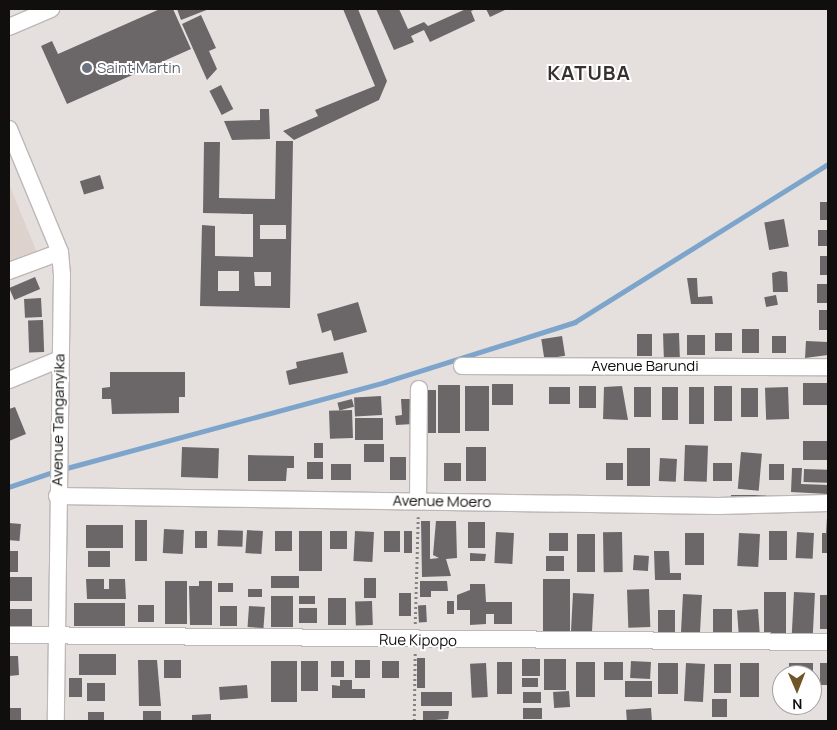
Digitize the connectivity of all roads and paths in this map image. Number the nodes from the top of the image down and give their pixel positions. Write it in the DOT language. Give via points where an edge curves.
graph roads {
  1 [pos="50,9"];
  2 [pos="9,27"];
  3 [pos="9,128"];
  4 [pos="60,252"];
  5 [pos="9,271"];
  6 [pos="60,359"];
  7 [pos="462,366"];
  8 [pos="828,367"];
  9 [pos="9,380"];
  10 [pos="419,388"];
  11 [pos="56,496"];
  12 [pos="418,501"];
  13 [pos="828,503"];
  14 [pos="9,634"];
  15 [pos="58,635"];
  16 [pos="415,640"];
  17 [pos="828,642"];
  18 [pos="56,721"];
  19 [pos="414,721"];
  1 -- 2 [label="street"];
  3 -- 4 [label="street, Avenue Tanganyika"];
  4 -- 5 [label="street"];
  4 -- 6 [label="street, Avenue Tanganyika"];
  6 -- 9 [label="street"];
  6 -- 11 [label="street, Avenue Tanganyika"];
  7 -- 8 [label="street, Avenue Barundi"];
  10 -- 12 [label="street"];
  11 -- 12 [label="street, Avenue Moero"];
  11 -- 15 [label="street, Avenue Tanganyika"];
  12 -- 13 [label="street, Avenue Moero" via="718,506"];
  12 -- 16 [label="path"];
  14 -- 15 [label="street, Rue Kipopo"];
  15 -- 16 [label="street, Rue Kipopo"];
  15 -- 18 [label="street, Avenue Tanganyika"];
  16 -- 17 [label="street, Rue Kipopo"];
  16 -- 19 [label="path"];
}
